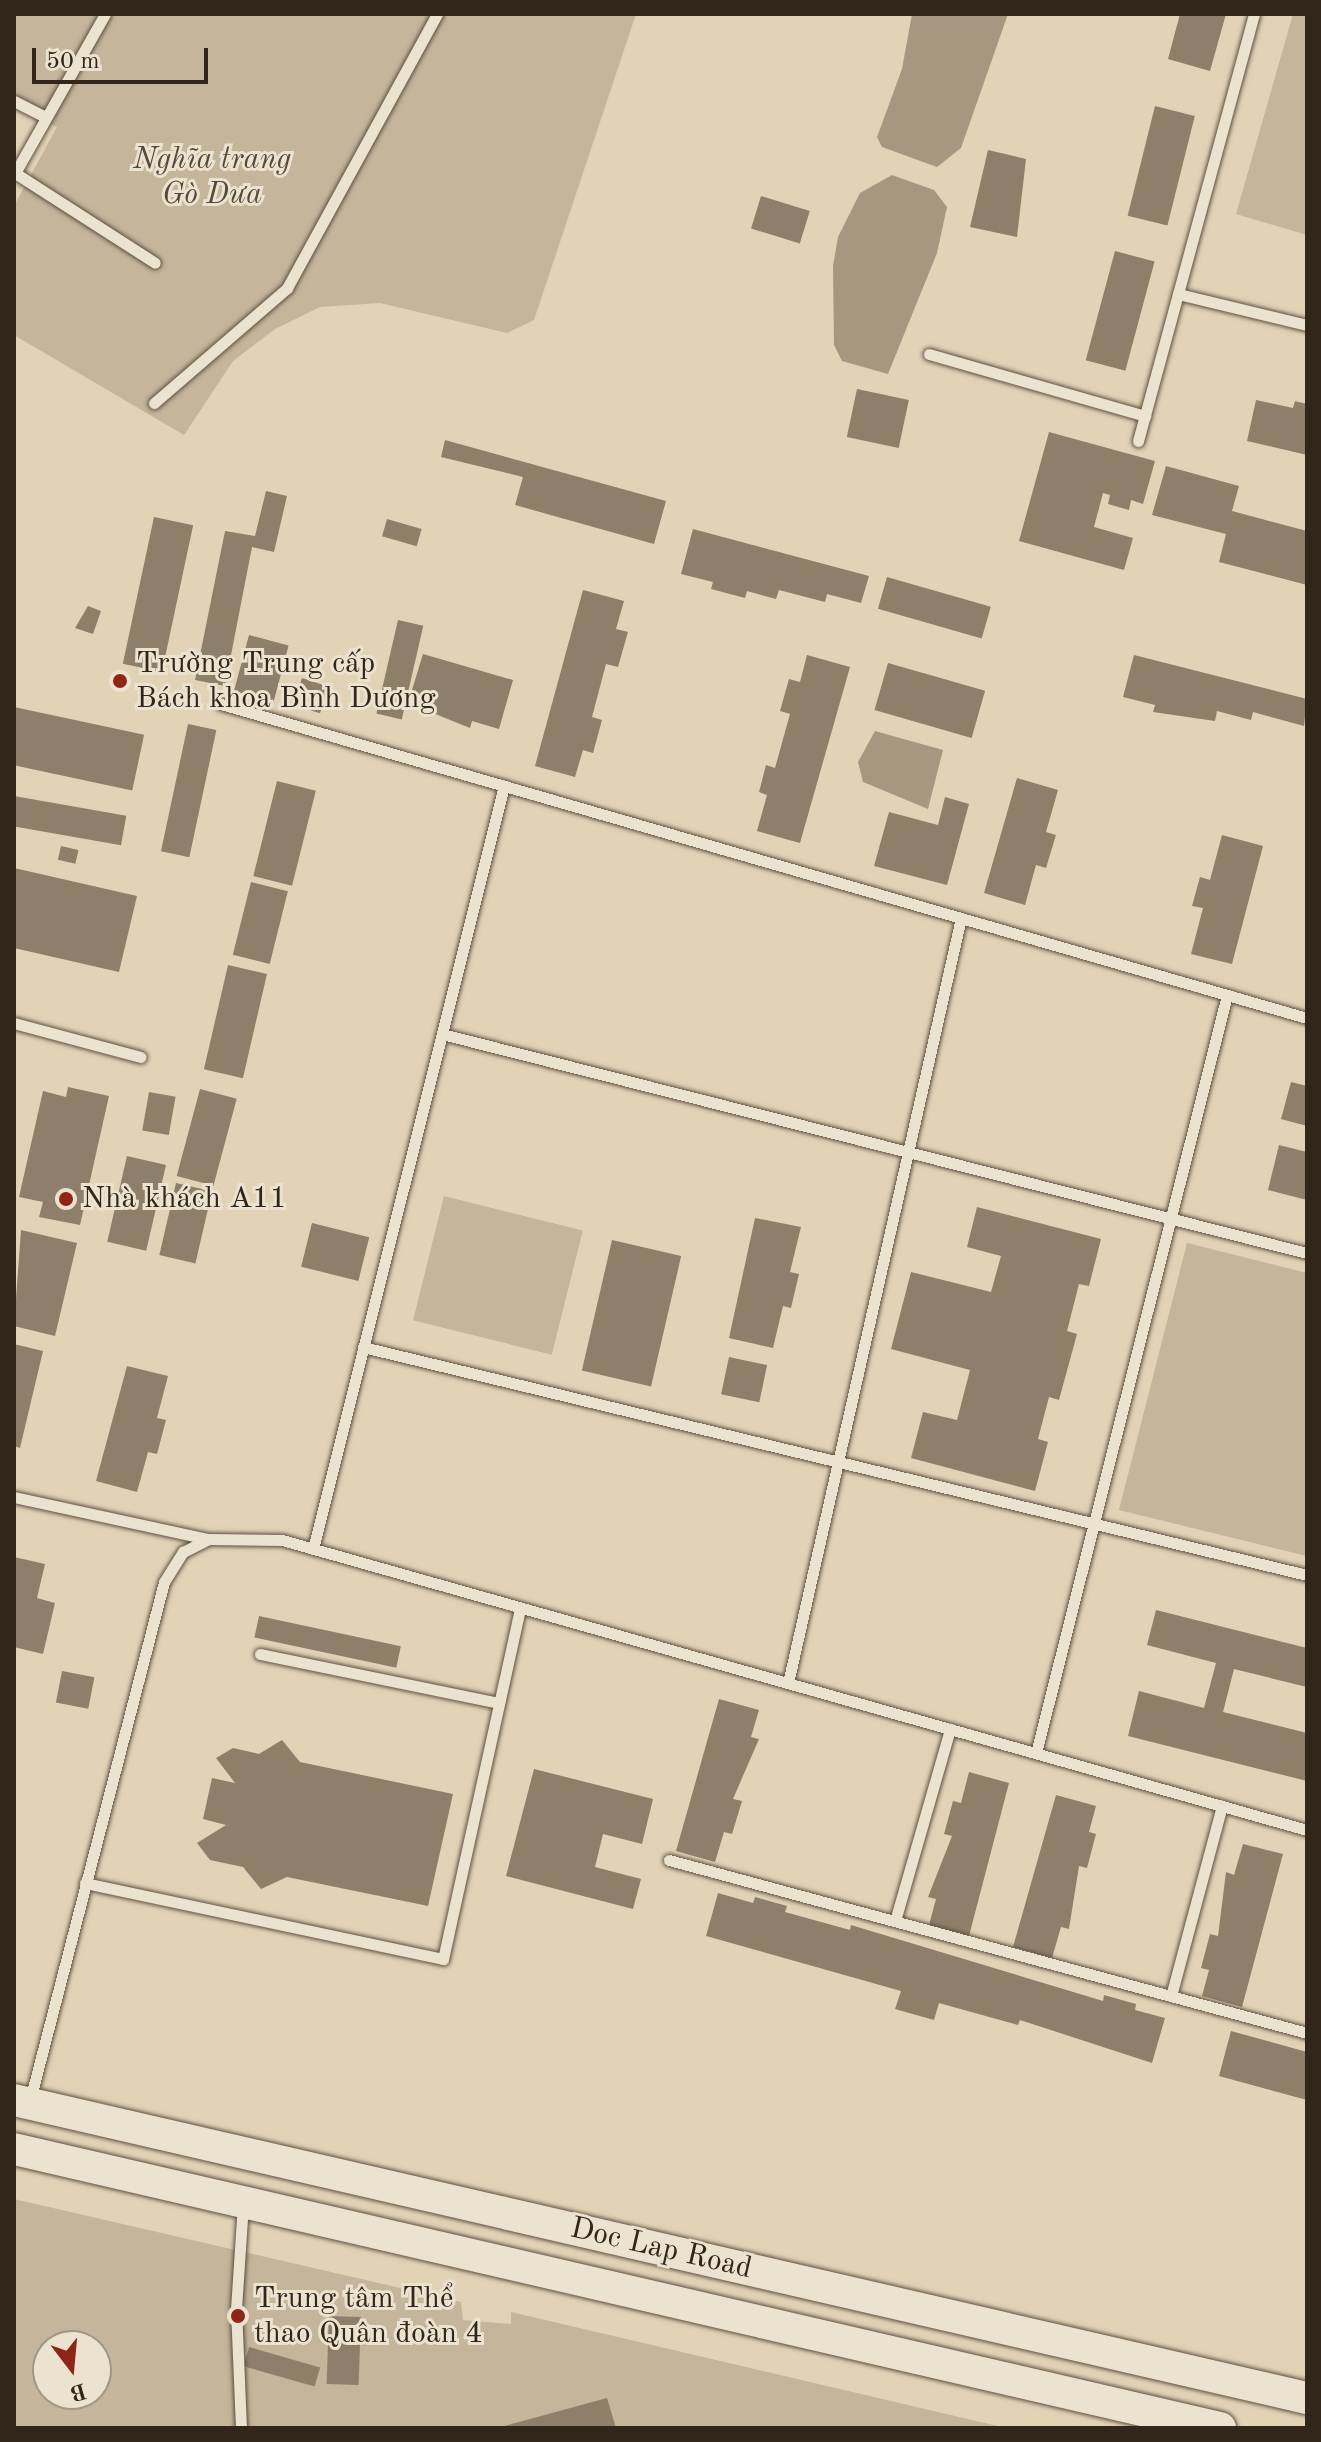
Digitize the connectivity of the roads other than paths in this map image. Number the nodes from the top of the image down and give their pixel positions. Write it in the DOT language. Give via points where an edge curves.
graph roads {
  1 [pos="105,14"];
  2 [pos="437,14"];
  3 [pos="1254,14"];
  4 [pos="14,101"];
  5 [pos="43,116"];
  6 [pos="155,263"];
  7 [pos="1178,294"];
  8 [pos="1307,325"];
  9 [pos="929,354"];
  10 [pos="154,403"];
  11 [pos="1145,416"];
  12 [pos="1138,441"];
  13 [pos="221,704"];
  14 [pos="504,786"];
  15 [pos="961,918"];
  16 [pos="1227,995"];
  17 [pos="1307,1018"];
  18 [pos="14,1023"];
  19 [pos="442,1034"];
  20 [pos="141,1057"];
  21 [pos="908,1152"];
  22 [pos="1171,1218"];
  23 [pos="1307,1253"];
  24 [pos="363,1347"];
  25 [pos="838,1462"];
  26 [pos="14,1497"];
  27 [pos="1094,1524"];
  28 [pos="208,1539"];
  29 [pos="313,1549"];
  30 [pos="1307,1575"];
  31 [pos="520,1608"];
  32 [pos="260,1654"];
  33 [pos="788,1683"];
  34 [pos="499,1703"];
  35 [pos="950,1729"];
  36 [pos="1036,1753"];
  37 [pos="1222,1806"];
  38 [pos="1307,1830"];
  39 [pos="669,1860"];
  40 [pos="85,1883"];
  41 [pos="895,1921"];
  42 [pos="1171,1996"];
  43 [pos="1307,2033"];
  44 [pos="22,2102"];
  45 [pos="14,2149"];
  46 [pos="243,2202"];
  47 [pos="1307,2398"];
  48 [pos="241,2428"];
  49 [pos="1220,2428"];
  1 -- 5 [label="lane"];
  2 -- 10 [label="lane" via="287,288"];
  3 -- 7 [label="lane"];
  4 -- 5 [label="lane"];
  5 -- 6 [label="lane" via="15,173"];
  7 -- 8 [label="lane"];
  7 -- 11 [label="lane"];
  9 -- 11 [label="lane"];
  11 -- 12 [label="lane"];
  13 -- 14 [label="lane"];
  14 -- 15 [label="lane"];
  14 -- 19 [label="lane"];
  15 -- 16 [label="lane"];
  15 -- 21 [label="lane"];
  16 -- 17 [label="lane"];
  16 -- 22 [label="lane"];
  18 -- 20 [label="lane"];
  19 -- 21 [label="lane"];
  19 -- 24 [label="lane"];
  21 -- 22 [label="lane"];
  21 -- 25 [label="lane"];
  22 -- 23 [label="lane"];
  22 -- 27 [label="lane"];
  24 -- 25 [label="lane"];
  24 -- 29 [label="lane"];
  25 -- 27 [label="lane"];
  25 -- 33 [label="lane"];
  26 -- 28 [label="lane"];
  27 -- 30 [label="lane"];
  27 -- 36 [label="lane"];
  28 -- 29 [label="lane" via="253,1537"];
  28 -- 40 [label="lane" via="183,1552 164,1582"];
  29 -- 31 [label="lane"];
  31 -- 33 [label="lane"];
  31 -- 34 [label="lane"];
  32 -- 34 [label="lane"];
  33 -- 35 [label="lane"];
  34 -- 40 [label="lane" via="443,1959"];
  35 -- 36 [label="lane"];
  35 -- 41 [label="lane"];
  36 -- 37 [label="lane"];
  37 -- 38 [label="lane"];
  37 -- 42 [label="lane"];
  39 -- 41 [label="lane"];
  40 -- 44 [label="lane"];
  41 -- 42 [label="lane"];
  42 -- 43 [label="lane"];
  44 -- 47 [label="main road, Doc Lap Road"];
  45 -- 46 [label="main road, Doc Lap Road"];
  46 -- 48 [label="lane" via="236,2309"];
  46 -- 49 [label="main road, Doc Lap Road"];
}
